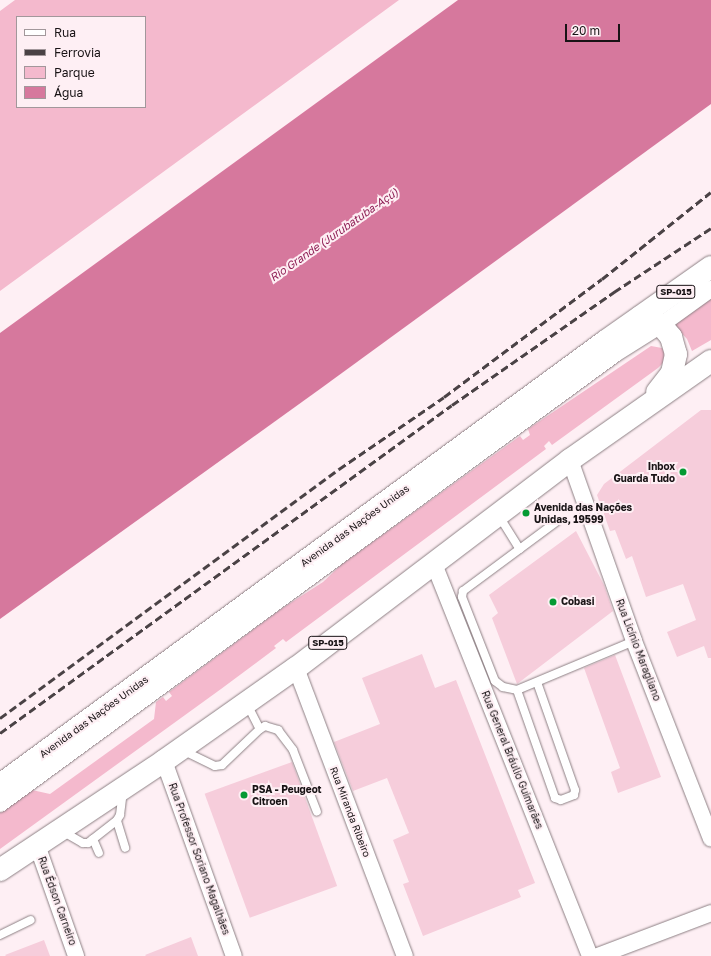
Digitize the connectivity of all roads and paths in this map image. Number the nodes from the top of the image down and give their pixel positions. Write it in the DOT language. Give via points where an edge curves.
graph roads {
  1 [pos="711,267"];
  2 [pos="711,289"];
  3 [pos="640,317"];
  4 [pos="661,325"];
  5 [pos="711,361"];
  6 [pos="648,404"];
  7 [pos="570,460"];
  8 [pos="498,515"];
  9 [pos="556,522"];
  10 [pos="520,549"];
  11 [pos="434,564"];
  12 [pos="634,641"];
  13 [pos="296,668"];
  14 [pos="536,682"];
  15 [pos="517,690"];
  16 [pos="246,703"];
  17 [pos="260,728"];
  18 [pos="173,755"];
  19 [pos="0,785"];
  20 [pos="124,788"];
  21 [pos="0,804"];
  22 [pos="316,812"];
  23 [pos="116,821"];
  24 [pos="60,830"];
  25 [pos="711,838"];
  26 [pos="93,839"];
  27 [pos="37,845"];
  28 [pos="125,848"];
  29 [pos="99,853"];
  30 [pos="0,870"];
  31 [pos="711,913"];
  32 [pos="31,920"];
  33 [pos="1,934"];
  34 [pos="76,956"];
  35 [pos="234,956"];
  36 [pos="405,956"];
  37 [pos="590,956"];
  38 [pos="598,956"];
  1 -- 3 [label="highway, Avenida das Nações Unidas / SP-015"];
  2 -- 4 [label="street"];
  3 -- 4 [label="highway"];
  3 -- 19 [label="highway, Avenida das Nações Unidas / SP-015"];
  4 -- 6 [label="highway" via="671,337 676,354 672,373"];
  4 -- 21 [label="street" via="615,354"];
  5 -- 6 [label="highway, SP-015"];
  6 -- 7 [label="highway, SP-015"];
  7 -- 8 [label="highway, SP-015"];
  7 -- 12 [label="street, Rua Licínio Maragliano"];
  8 -- 10 [label="lane"];
  8 -- 11 [label="highway, SP-015"];
  9 -- 10 [label="lane"];
  10 -- 15 [label="lane" via="468,586 462,597 495,681 503,687"];
  11 -- 13 [label="highway, SP-015"];
  11 -- 37 [label="street, Rua General Bráulio Guimarães"];
  12 -- 14 [label="lane"];
  12 -- 25 [label="street, Rua Licínio Maragliano"];
  13 -- 16 [label="highway, SP-015"];
  13 -- 36 [label="street, Rua Miranda Ribeiro"];
  14 -- 15 [label="lane"];
  14 -- 15 [label="lane" via="575,790 574,795 561,800 556,798"];
  16 -- 17 [label="lane"];
  16 -- 18 [label="highway, SP-015"];
  17 -- 18 [label="lane" via="222,765 215,766"];
  17 -- 22 [label="lane" via="265,726 278,730 288,741"];
  18 -- 20 [label="highway, SP-015"];
  18 -- 35 [label="street, Rua Professor Soriano Magalhães"];
  20 -- 23 [label="lane" via="120,815"];
  20 -- 24 [label="highway, SP-015"];
  23 -- 26 [label="lane"];
  23 -- 28 [label="lane"];
  24 -- 26 [label="lane" via="82,843 88,843"];
  24 -- 27 [label="highway, SP-015"];
  26 -- 29 [label="lane"];
  27 -- 30 [label="highway, SP-015"];
  27 -- 34 [label="street, Rua Édson Carneiro"];
  31 -- 38 [label="street"];
  32 -- 33 [label="lane"];
}
